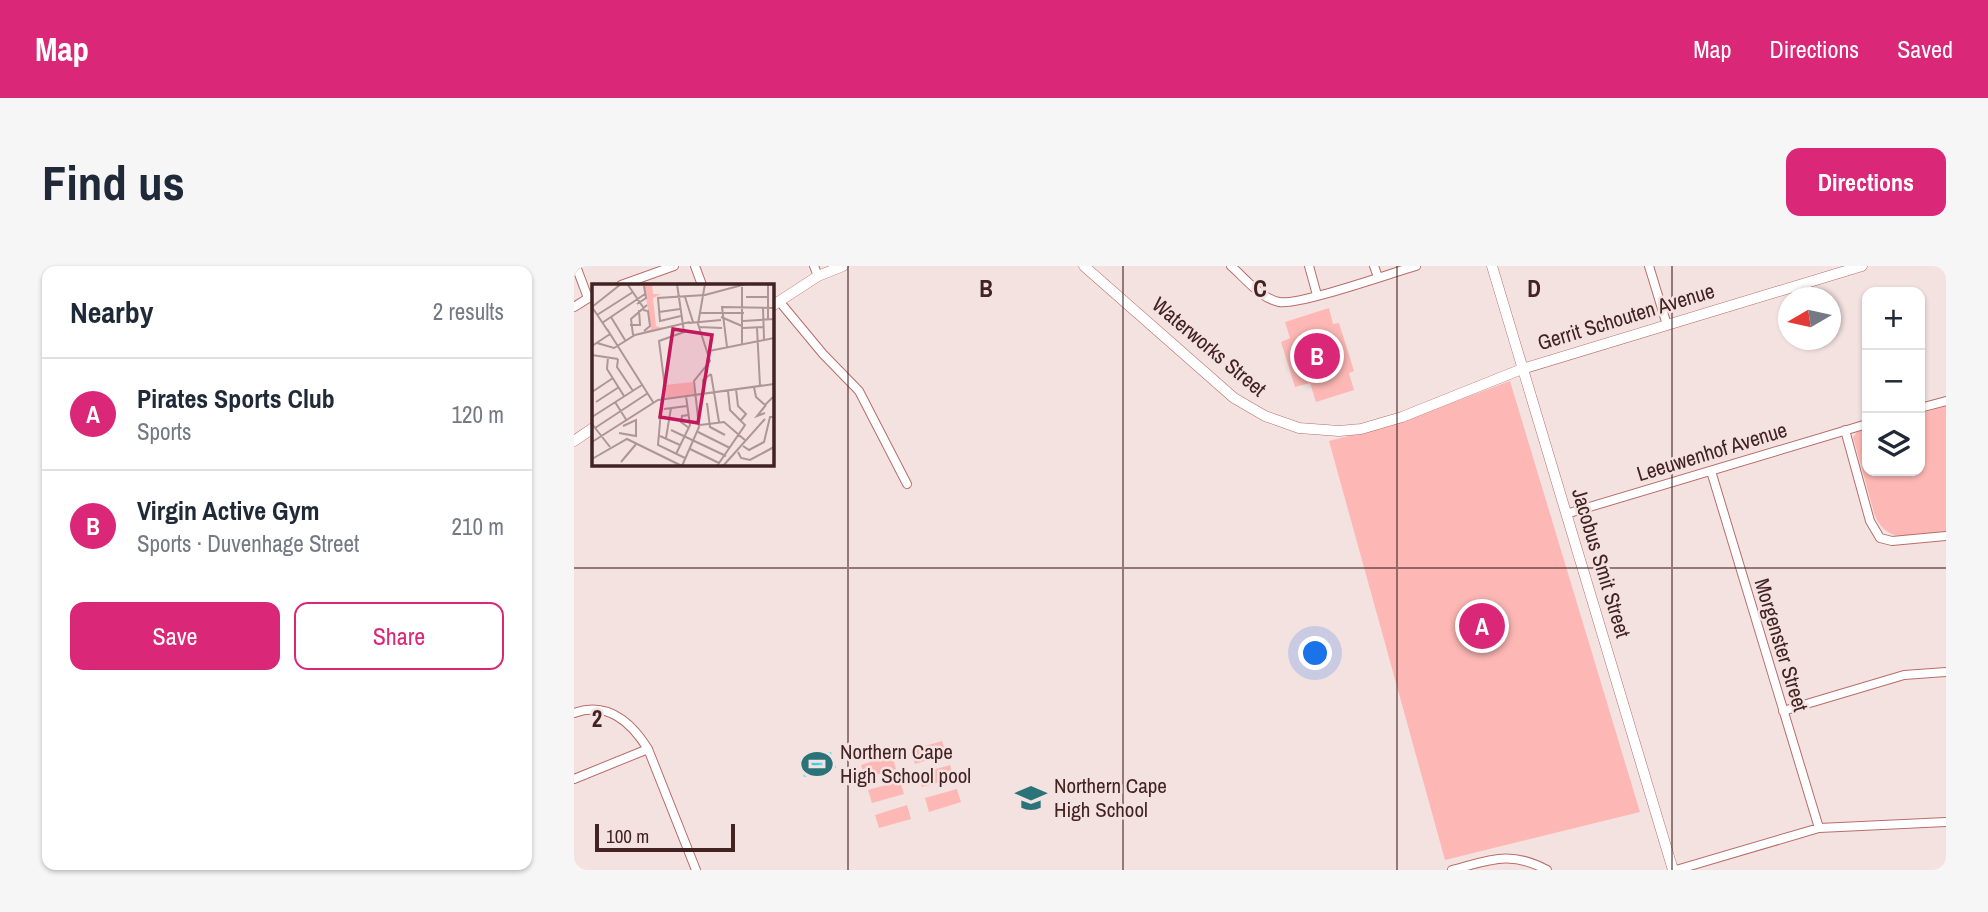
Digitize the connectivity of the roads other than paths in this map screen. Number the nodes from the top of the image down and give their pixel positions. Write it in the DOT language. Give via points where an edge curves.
graph roads {
  1 [pos="576,266"];
  2 [pos="674,266"];
  3 [pos="695,266"];
  4 [pos="843,266"];
  5 [pos="1084,266"];
  6 [pos="1231,266"];
  7 [pos="1309,266"];
  8 [pos="1374,266"];
  9 [pos="1416,266"];
  10 [pos="1492,266"];
  11 [pos="1649,266"];
  12 [pos="1862,266"];
  13 [pos="816,271"];
  14 [pos="1378,277"];
  15 [pos="624,284"];
  16 [pos="702,284"];
  17 [pos="1317,295"];
  18 [pos="591,297"];
  19 [pos="776,304"];
  20 [pos="574,307"];
  21 [pos="1667,325"];
  22 [pos="1522,369"];
  23 [pos="1946,401"];
  24 [pos="1925,407"];
  25 [pos="1862,425"];
  26 [pos="592,429"];
  27 [pos="1845,430"];
  28 [pos="574,441"];
  29 [pos="1711,471"];
  30 [pos="907,484"];
  31 [pos="1566,514"];
  32 [pos="1946,536"];
  33 [pos="1946,671"];
  34 [pos="1783,711"];
  35 [pos="574,712"];
  36 [pos="648,750"];
  37 [pos="574,779"];
  38 [pos="1946,822"];
  39 [pos="1819,828"];
  40 [pos="696,870"];
  41 [pos="1452,870"];
  42 [pos="1547,870"];
  43 [pos="1674,870"];
  1 -- 18 [label="street"];
  2 -- 15 [label="street"];
  3 -- 16 [label="street"];
  4 -- 13 [label="street"];
  5 -- 22 [label="street, Waterworks Street" via="1234,398 1299,428 1339,431 1380,425"];
  6 -- 17 [label="street" via="1277,302"];
  7 -- 17 [label="street"];
  8 -- 14 [label="street"];
  9 -- 14 [label="street"];
  10 -- 22 [label="street, Jacobus Smit Street"];
  11 -- 21 [label="street"];
  12 -- 21 [label="street, Gerrit Schouten Avenue"];
  13 -- 19 [label="street"];
  14 -- 17 [label="street"];
  18 -- 20 [label="street"];
  19 -- 30 [label="street" via="859,391"];
  21 -- 22 [label="street, Gerrit Schouten Avenue"];
  22 -- 31 [label="street, Jacobus Smit Street"];
  23 -- 24 [label="street"];
  25 -- 27 [label="street, Leeuwenhof Avenue"];
  26 -- 28 [label="street"];
  27 -- 29 [label="street, Leeuwenhof Avenue"];
  27 -- 32 [label="street" via="1877,534 1892,541"];
  29 -- 31 [label="street, Leeuwenhof Avenue"];
  29 -- 34 [label="street, Morgenster Street"];
  31 -- 43 [label="street, Jacobus Smit Street"];
  33 -- 34 [label="street" via="1904,675"];
  34 -- 39 [label="street, Morgenster Street"];
  35 -- 36 [label="street" via="594,709 616,714 627,721"];
  36 -- 37 [label="street"];
  36 -- 40 [label="street"];
  38 -- 39 [label="street"];
  39 -- 43 [label="street"];
  41 -- 42 [label="street" via="1503,857"];
}
